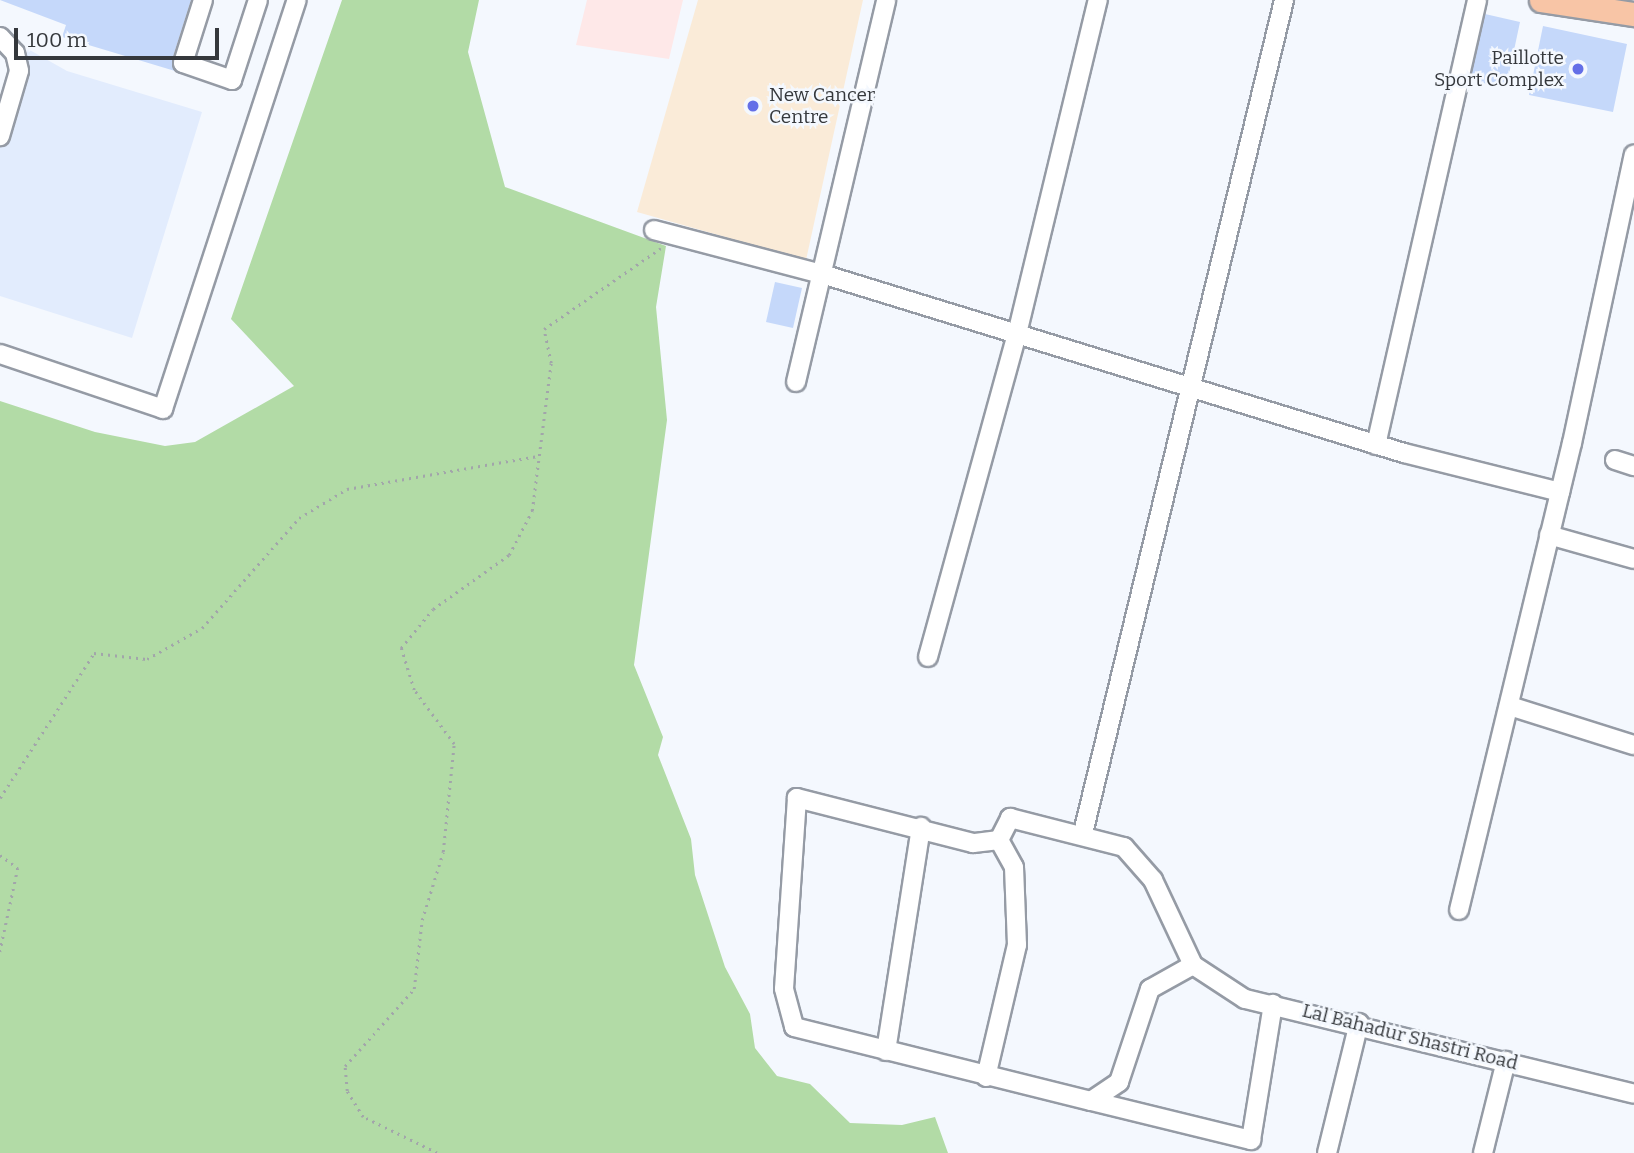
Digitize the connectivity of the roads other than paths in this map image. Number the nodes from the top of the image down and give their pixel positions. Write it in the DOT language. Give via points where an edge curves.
graph roads {
  1 [pos="203,0"];
  2 [pos="258,0"];
  3 [pos="297,0"];
  4 [pos="886,0"];
  5 [pos="1098,0"];
  6 [pos="1284,0"];
  7 [pos="1477,0"];
  8 [pos="1541,0"];
  9 [pos="1634,14"];
  10 [pos="0,37"];
  11 [pos="0,136"];
  12 [pos="1634,155"];
  13 [pos="1632,176"];
  14 [pos="654,230"];
  15 [pos="821,274"];
  16 [pos="1016,338"];
  17 [pos="0,354"];
  18 [pos="796,382"];
  19 [pos="1191,387"];
  20 [pos="1376,444"];
  21 [pos="1615,460"];
  22 [pos="1634,466"];
  23 [pos="1560,492"];
  24 [pos="1549,535"];
  25 [pos="1634,559"];
  26 [pos="928,657"];
  27 [pos="1510,706"];
  28 [pos="1634,745"];
  29 [pos="921,827"];
  30 [pos="1083,833"];
  31 [pos="999,841"];
  32 [pos="1459,910"];
  33 [pos="1193,965"];
  34 [pos="1273,1004"];
  35 [pos="1359,1023"];
  36 [pos="887,1051"];
  37 [pos="1506,1061"];
  38 [pos="986,1077"];
  39 [pos="1634,1094"];
  40 [pos="1091,1101"];
  41 [pos="1327,1153"];
  42 [pos="1483,1153"];
  1 -- 2 [label="street" via="183,63 232,80"];
  3 -- 17 [label="street" via="163,409"];
  4 -- 15 [label="street"];
  5 -- 16 [label="street"];
  6 -- 19 [label="street"];
  7 -- 20 [label="street"];
  8 -- 9 [label="main road"];
  10 -- 11 [label="street" via="15,53 19,71"];
  12 -- 13 [label="street"];
  13 -- 23 [label="street"];
  14 -- 15 [label="street"];
  15 -- 16 [label="street"];
  15 -- 18 [label="street"];
  16 -- 19 [label="street"];
  16 -- 26 [label="street"];
  19 -- 20 [label="street"];
  19 -- 30 [label="street"];
  20 -- 23 [label="street"];
  21 -- 22 [label="street"];
  23 -- 24 [label="street"];
  24 -- 25 [label="street"];
  24 -- 27 [label="street"];
  27 -- 28 [label="street"];
  27 -- 32 [label="street"];
  29 -- 31 [label="street" via="973,844"];
  29 -- 36 [label="street"];
  29 -- 36 [label="street" via="805,796 793,803 787,1018 808,1034"];
  30 -- 31 [label="street" via="1017,816 1005,822"];
  30 -- 33 [label="street" via="1124,847 1138,861 1187,942"];
  31 -- 38 [label="street" via="1014,867 1020,904 1017,946"];
  33 -- 34 [label="street, Lal Bahadur Shastri Road" via="1232,995"];
  33 -- 40 [label="street" via="1150,989 1119,1082"];
  34 -- 35 [label="street, Lal Bahadur Shastri Road"];
  34 -- 40 [label="street" via="1251,1140"];
  35 -- 37 [label="street, Lal Bahadur Shastri Road"];
  35 -- 41 [label="street"];
  36 -- 38 [label="street"];
  37 -- 39 [label="street, Lal Bahadur Shastri Road"];
  37 -- 42 [label="street"];
  38 -- 40 [label="street"];
}
